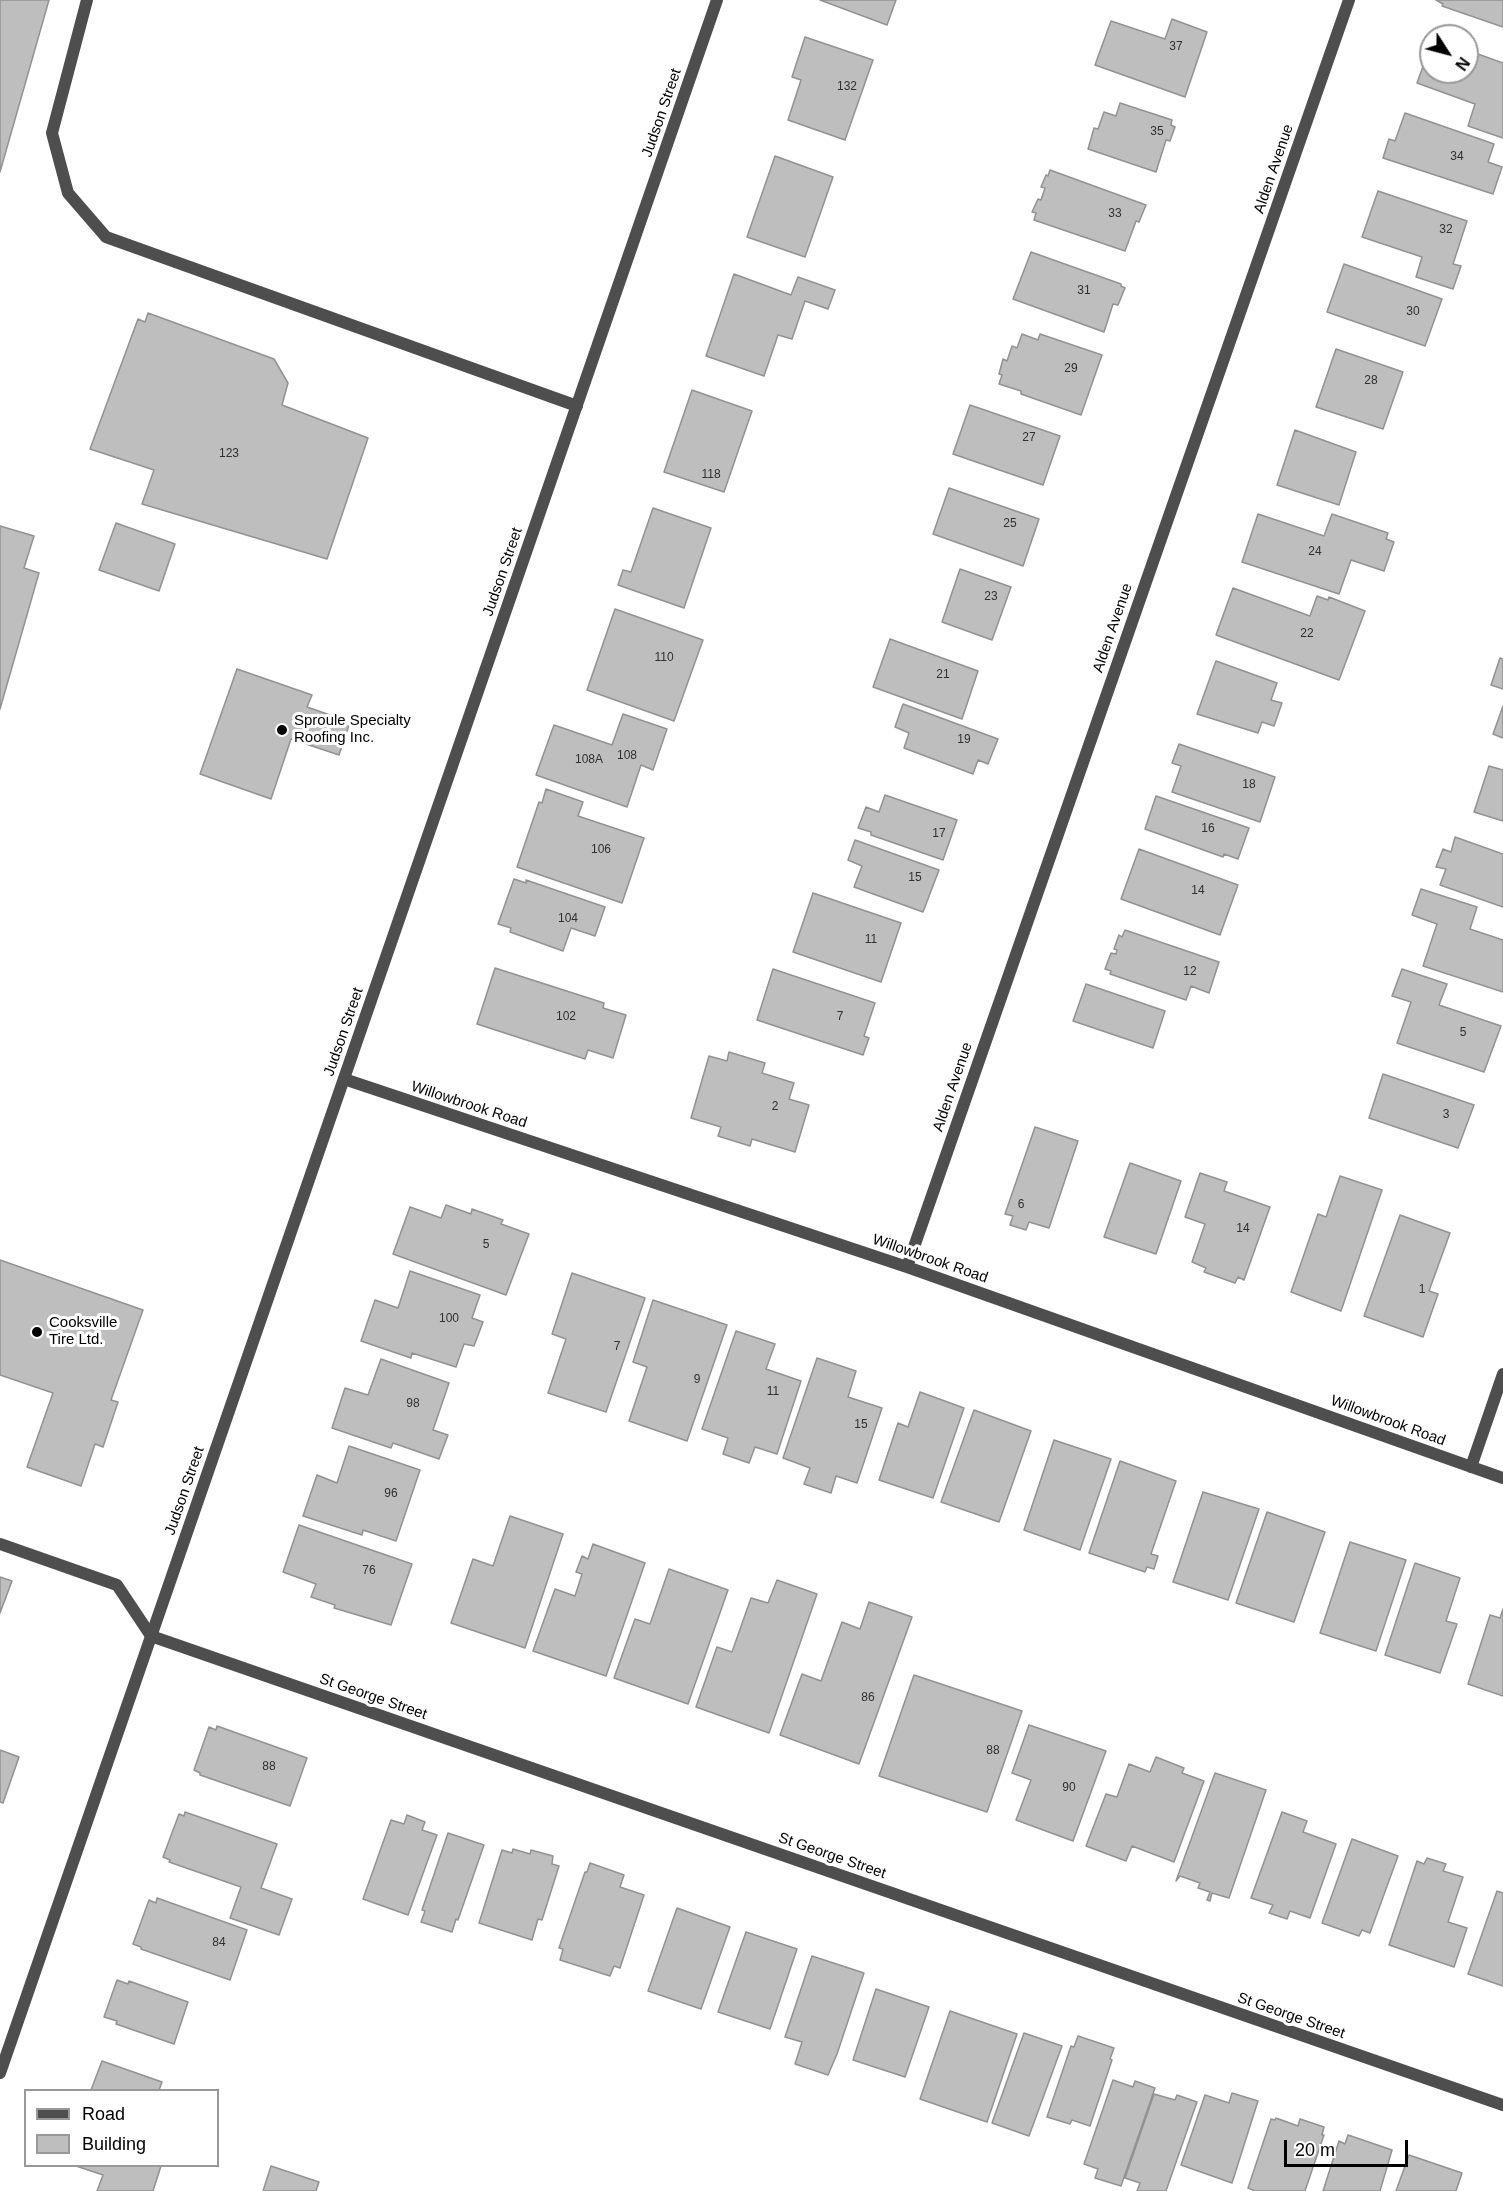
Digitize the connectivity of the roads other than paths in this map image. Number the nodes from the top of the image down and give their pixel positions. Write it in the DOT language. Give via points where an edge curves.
graph roads {
  1 [pos="87,0"];
  2 [pos="717,0"];
  3 [pos="1348,0"];
  4 [pos="577,406"];
  5 [pos="344,1079"];
  6 [pos="907,1267"];
  7 [pos="1503,1374"];
  8 [pos="1471,1467"];
  9 [pos="1503,1478"];
  10 [pos="0,1544"];
  11 [pos="151,1636"];
  12 [pos="0,2073"];
  13 [pos="1503,2105"];
  1 -- 4 [label="street" via="52,133 68,194 106,237"];
  2 -- 4 [label="street, Judson Street"];
  3 -- 6 [label="street, Alden Avenue"];
  4 -- 5 [label="street, Judson Street"];
  5 -- 6 [label="street, Willowbrook Road"];
  5 -- 11 [label="street, Judson Street"];
  6 -- 8 [label="street, Willowbrook Road"];
  7 -- 8 [label="street"];
  8 -- 9 [label="street, Willowbrook Road"];
  10 -- 11 [label="street" via="117,1585"];
  11 -- 12 [label="street, Judson Street"];
  11 -- 13 [label="street, St George Street"];
}
